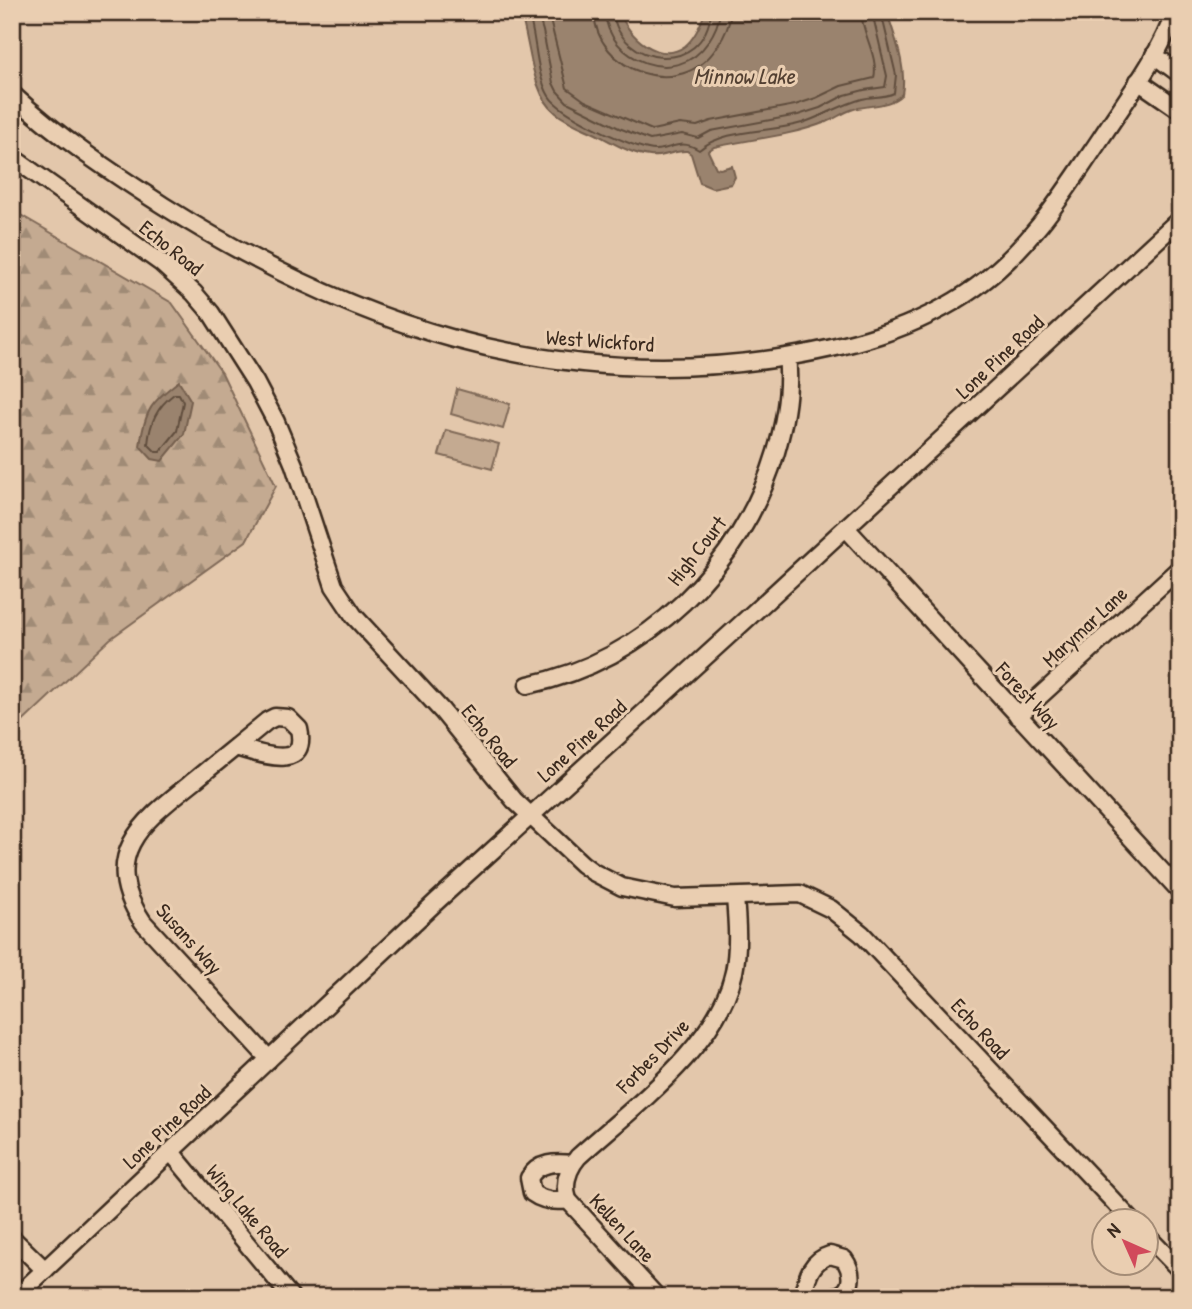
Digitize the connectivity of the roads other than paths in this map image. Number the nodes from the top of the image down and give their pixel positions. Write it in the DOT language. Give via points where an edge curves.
graph roads {
  1 [pos="1175,12"];
  2 [pos="1154,55"];
  3 [pos="1180,73"];
  4 [pos="1138,81"];
  5 [pos="12,94"];
  6 [pos="1163,98"];
  7 [pos="1180,110"];
  8 [pos="12,157"];
  9 [pos="1180,219"];
  10 [pos="786,357"];
  11 [pos="846,528"];
  12 [pos="1180,568"];
  13 [pos="528,685"];
  14 [pos="1018,716"];
  15 [pos="234,747"];
  16 [pos="531,816"];
  17 [pos="1180,891"];
  18 [pos="735,897"];
  19 [pos="269,1059"];
  20 [pos="171,1152"];
  21 [pos="572,1164"];
  22 [pos="567,1192"];
  23 [pos="1120,1208"];
  24 [pos="12,1238"];
  25 [pos="1160,1250"];
  26 [pos="45,1270"];
  27 [pos="1180,1270"];
  28 [pos="16,1297"];
  29 [pos="291,1297"];
  30 [pos="657,1297"];
  31 [pos="802,1297"];
  32 [pos="815,1297"];
  1 -- 2 [label="street, West Wickford"];
  2 -- 3 [label="street"];
  2 -- 4 [label="street, West Wickford"];
  3 -- 6 [label="street"];
  4 -- 6 [label="street"];
  4 -- 10 [label="street, West Wickford" via="1038,230 998,269 951,303 889,333"];
  5 -- 10 [label="street, West Wickford" via="101,164 188,221 293,277 393,321 515,354 583,364 680,367"];
  6 -- 7 [label="street"];
  8 -- 16 [label="street, Echo Road" via="161,263 211,313 276,422 326,565 343,600"];
  9 -- 11 [label="street, Lone Pine Road"];
  10 -- 13 [label="street, High Court" via="786,411 771,470 760,498 712,573 676,610 629,644 587,667"];
  11 -- 14 [label="street, Forest Way"];
  11 -- 16 [label="street, Lone Pine Road"];
  12 -- 14 [label="street, Marymar Lane"];
  14 -- 17 [label="street, Forest Way"];
  15 -- 19 [label="street, Susans Way" via="146,821 133,839 125,875 131,900 144,922"];
  16 -- 18 [label="street, Echo Road" via="582,864 622,887 676,898"];
  16 -- 19 [label="street, Lone Pine Road"];
  18 -- 21 [label="street, Forbes Drive" via="734,972 713,1022 684,1059"];
  18 -- 23 [label="street, Echo Road" via="800,894 842,917"];
  19 -- 20 [label="street, Lone Pine Road"];
  20 -- 26 [label="street, Lone Pine Road"];
  20 -- 29 [label="street, Wing Lake Road"];
  21 -- 22 [label="street, Forbes Drive"];
  21 -- 22 [label="street" via="543,1165 529,1178 532,1193 538,1197 558,1201"];
  22 -- 30 [label="street, Kellen Lane"];
  24 -- 26 [label="street"];
  25 -- 27 [label="street"];
  26 -- 28 [label="street, Lone Pine Road"];
  31 -- 32 [label="street" via="808,1274 818,1261 830,1255 844,1259 851,1278 844,1292"];
}
